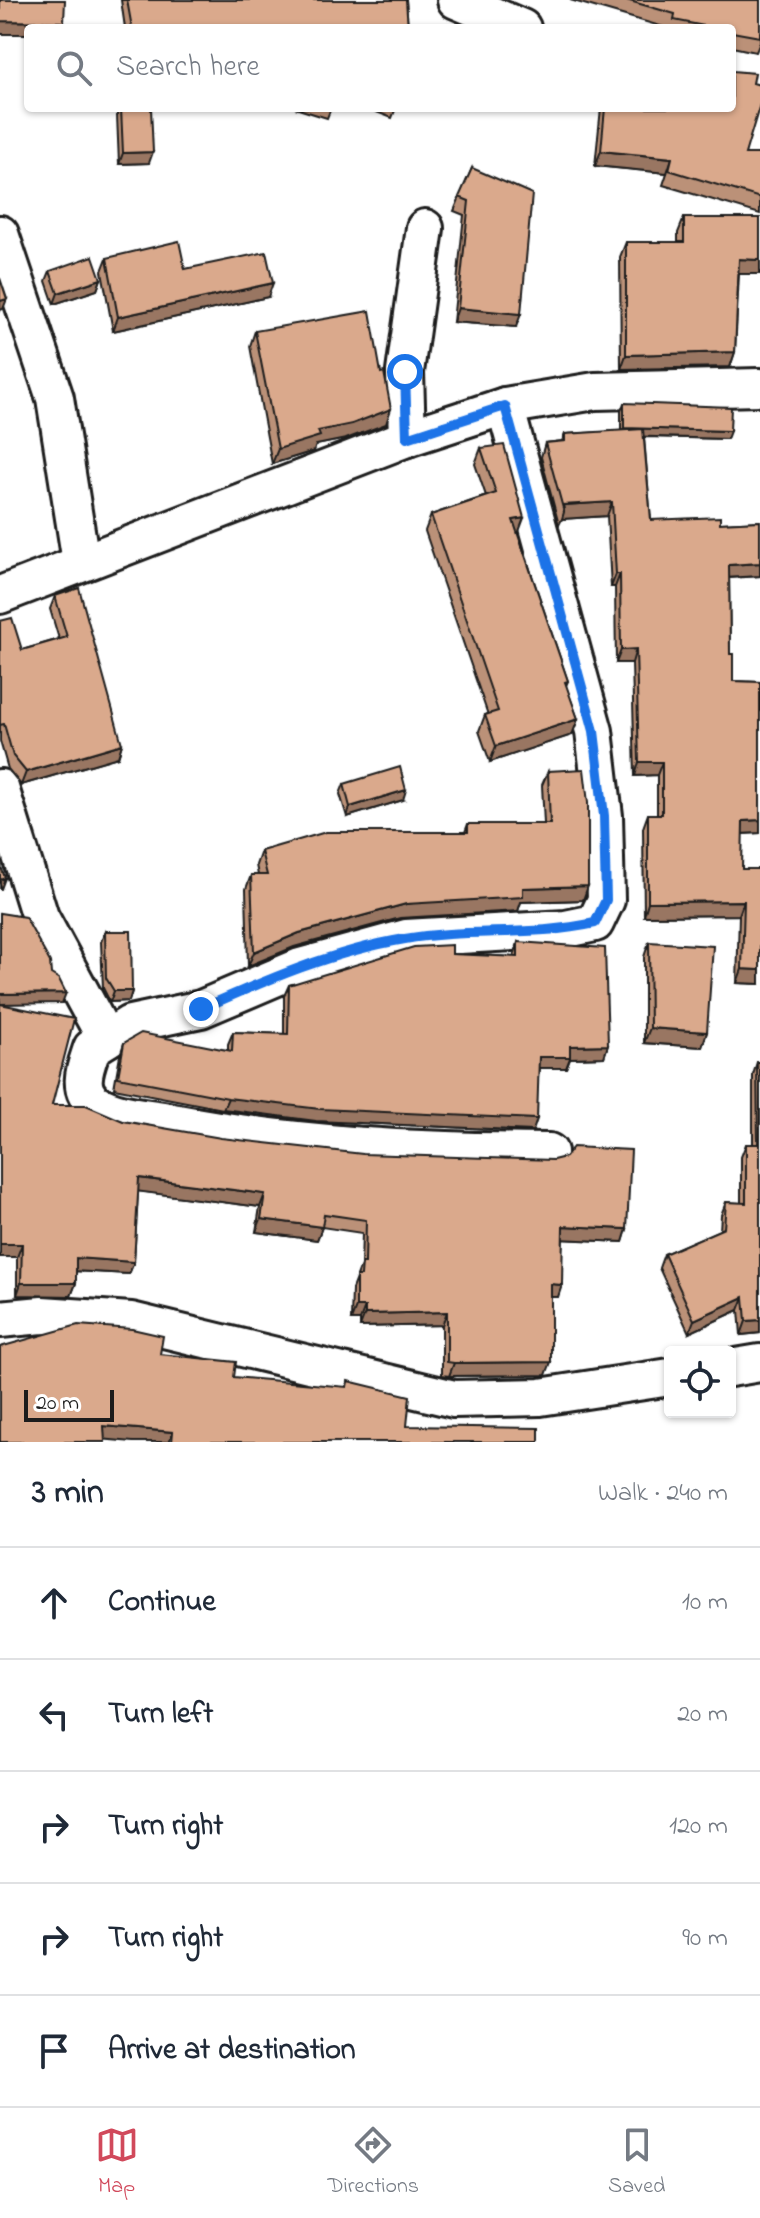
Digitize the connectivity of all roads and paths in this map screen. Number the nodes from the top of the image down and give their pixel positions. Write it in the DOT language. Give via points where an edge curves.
graph roads {
  1 [pos="456,0"];
  2 [pos="513,24"];
  3 [pos="425,228"];
  4 [pos="0,234"];
  5 [pos="760,387"];
  6 [pos="505,406"];
  7 [pos="407,438"];
  8 [pos="81,562"];
  9 [pos="0,595"];
  10 [pos="0,788"];
  11 [pos="106,1039"];
  12 [pos="549,1152"];
  13 [pos="0,1319"];
  14 [pos="760,1363"];
  15 [pos="736,1367"];
  16 [pos="664,1378"];
  1 -- 2 [label="street"];
  3 -- 7 [label="street" via="405,372"];
  4 -- 8 [label="street" via="55,398"];
  5 -- 6 [label="street" via="595,391"];
  6 -- 7 [label="street"];
  6 -- 11 [label="street" via="594,731 606,900 595,923 406,938 300,967 201,1009 130,1024"];
  7 -- 8 [label="street"];
  8 -- 9 [label="street"];
  10 -- 11 [label="street" via="40,917"];
  11 -- 12 [label="street" via="92,1048 83,1078 85,1091 95,1103 126,1113 240,1134 394,1150"];
  13 -- 16 [label="street" via="42,1315 131,1321 454,1399 540,1397"];
  14 -- 15 [label="street"];
}
